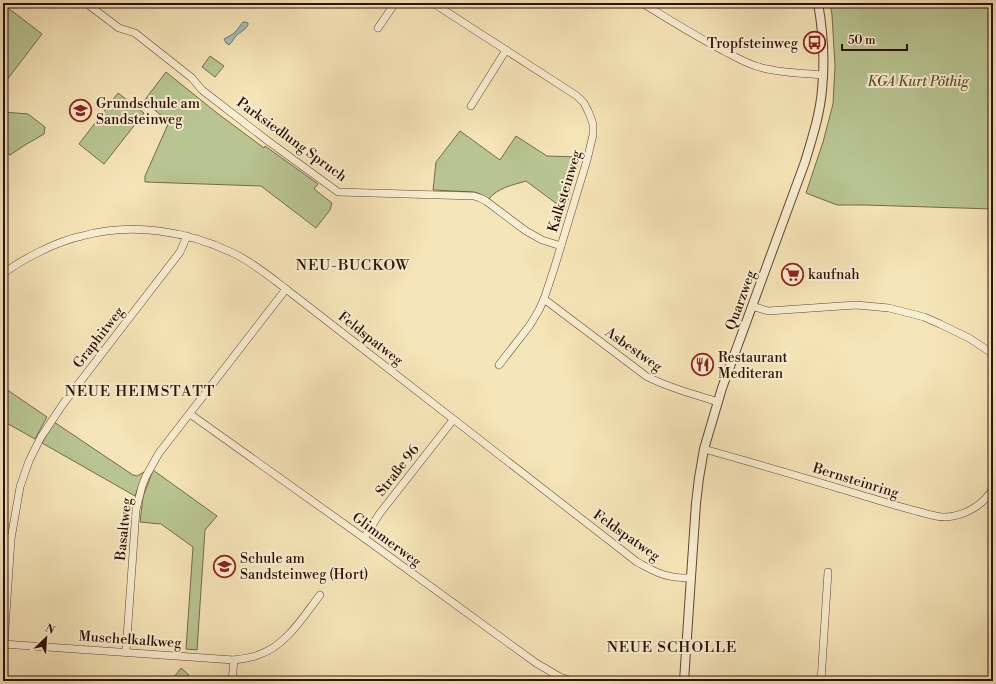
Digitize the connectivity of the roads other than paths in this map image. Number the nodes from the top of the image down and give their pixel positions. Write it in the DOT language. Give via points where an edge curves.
graph roads {
  1 [pos="86,3"];
  2 [pos="395,3"];
  3 [pos="433,3"];
  4 [pos="642,3"];
  5 [pos="818,3"];
  6 [pos="378,28"];
  7 [pos="506,50"];
  8 [pos="823,74"];
  9 [pos="471,106"];
  10 [pos="187,236"];
  11 [pos="561,246"];
  12 [pos="3,274"];
  13 [pos="286,289"];
  14 [pos="544,299"];
  15 [pos="752,306"];
  16 [pos="993,354"];
  17 [pos="498,365"];
  18 [pos="718,402"];
  19 [pos="190,414"];
  20 [pos="454,420"];
  21 [pos="704,449"];
  22 [pos="993,488"];
  23 [pos="364,538"];
  24 [pos="828,572"];
  25 [pos="691,578"];
  26 [pos="320,595"];
  27 [pos="3,644"];
  28 [pos="126,652"];
  29 [pos="234,660"];
  30 [pos="232,681"];
  31 [pos="572,681"];
  32 [pos="684,681"];
  33 [pos="821,681"];
  1 -- 11 [label="street, Parksiedlung Spruch" via="119,28 134,33 192,78 202,90 338,192 474,196 486,201 530,234"];
  2 -- 6 [label="street"];
  3 -- 7 [label="street, Kalksteinweg"];
  4 -- 8 [label="street" via="717,48 758,67 775,71"];
  5 -- 8 [label="street, Quarzweg" via="823,44"];
  7 -- 9 [label="street"];
  7 -- 11 [label="street, Kalksteinweg" via="577,96 590,113 593,124 592,143"];
  8 -- 15 [label="street, Quarzweg" via="822,91 810,145"];
  10 -- 12 [label="street, Feldspatweg" via="130,230 84,235 54,245"];
  10 -- 13 [label="street, Feldspatweg" via="233,253"];
  10 -- 27 [label="street, Graphitweg" via="180,252 63,404 29,461 20,487 11,540"];
  11 -- 14 [label="street, Kalksteinweg"];
  13 -- 19 [label="street, Basaltweg"];
  13 -- 20 [label="street, Feldspatweg"];
  14 -- 17 [label="street, Kalksteinweg" via="530,325"];
  14 -- 18 [label="street, Asbestweg" via="646,376"];
  15 -- 16 [label="street" via="768,311 856,305 888,308 940,324"];
  15 -- 18 [label="street, Quarzweg"];
  18 -- 21 [label="street, Quarzweg"];
  19 -- 23 [label="street, Glimmerweg"];
  19 -- 28 [label="street, Basaltweg" via="156,459 146,476 139,499 135,522"];
  20 -- 23 [label="street, Straße 96" via="380,513"];
  20 -- 25 [label="street, Feldspatweg" via="637,562 661,574"];
  21 -- 22 [label="street, Bernsteinring" via="934,516 953,516 970,510 982,502"];
  21 -- 25 [label="street, Quarzweg" via="696,503"];
  23 -- 31 [label="street, Glimmerweg" via="536,663"];
  24 -- 33 [label="street"];
  25 -- 32 [label="street, Quarzweg"];
  26 -- 29 [label="street, Muschelkalkweg" via="280,643 258,656"];
  27 -- 28 [label="street, Muschelkalkweg"];
  28 -- 29 [label="street, Muschelkalkweg"];
  29 -- 30 [label="street"];
}
